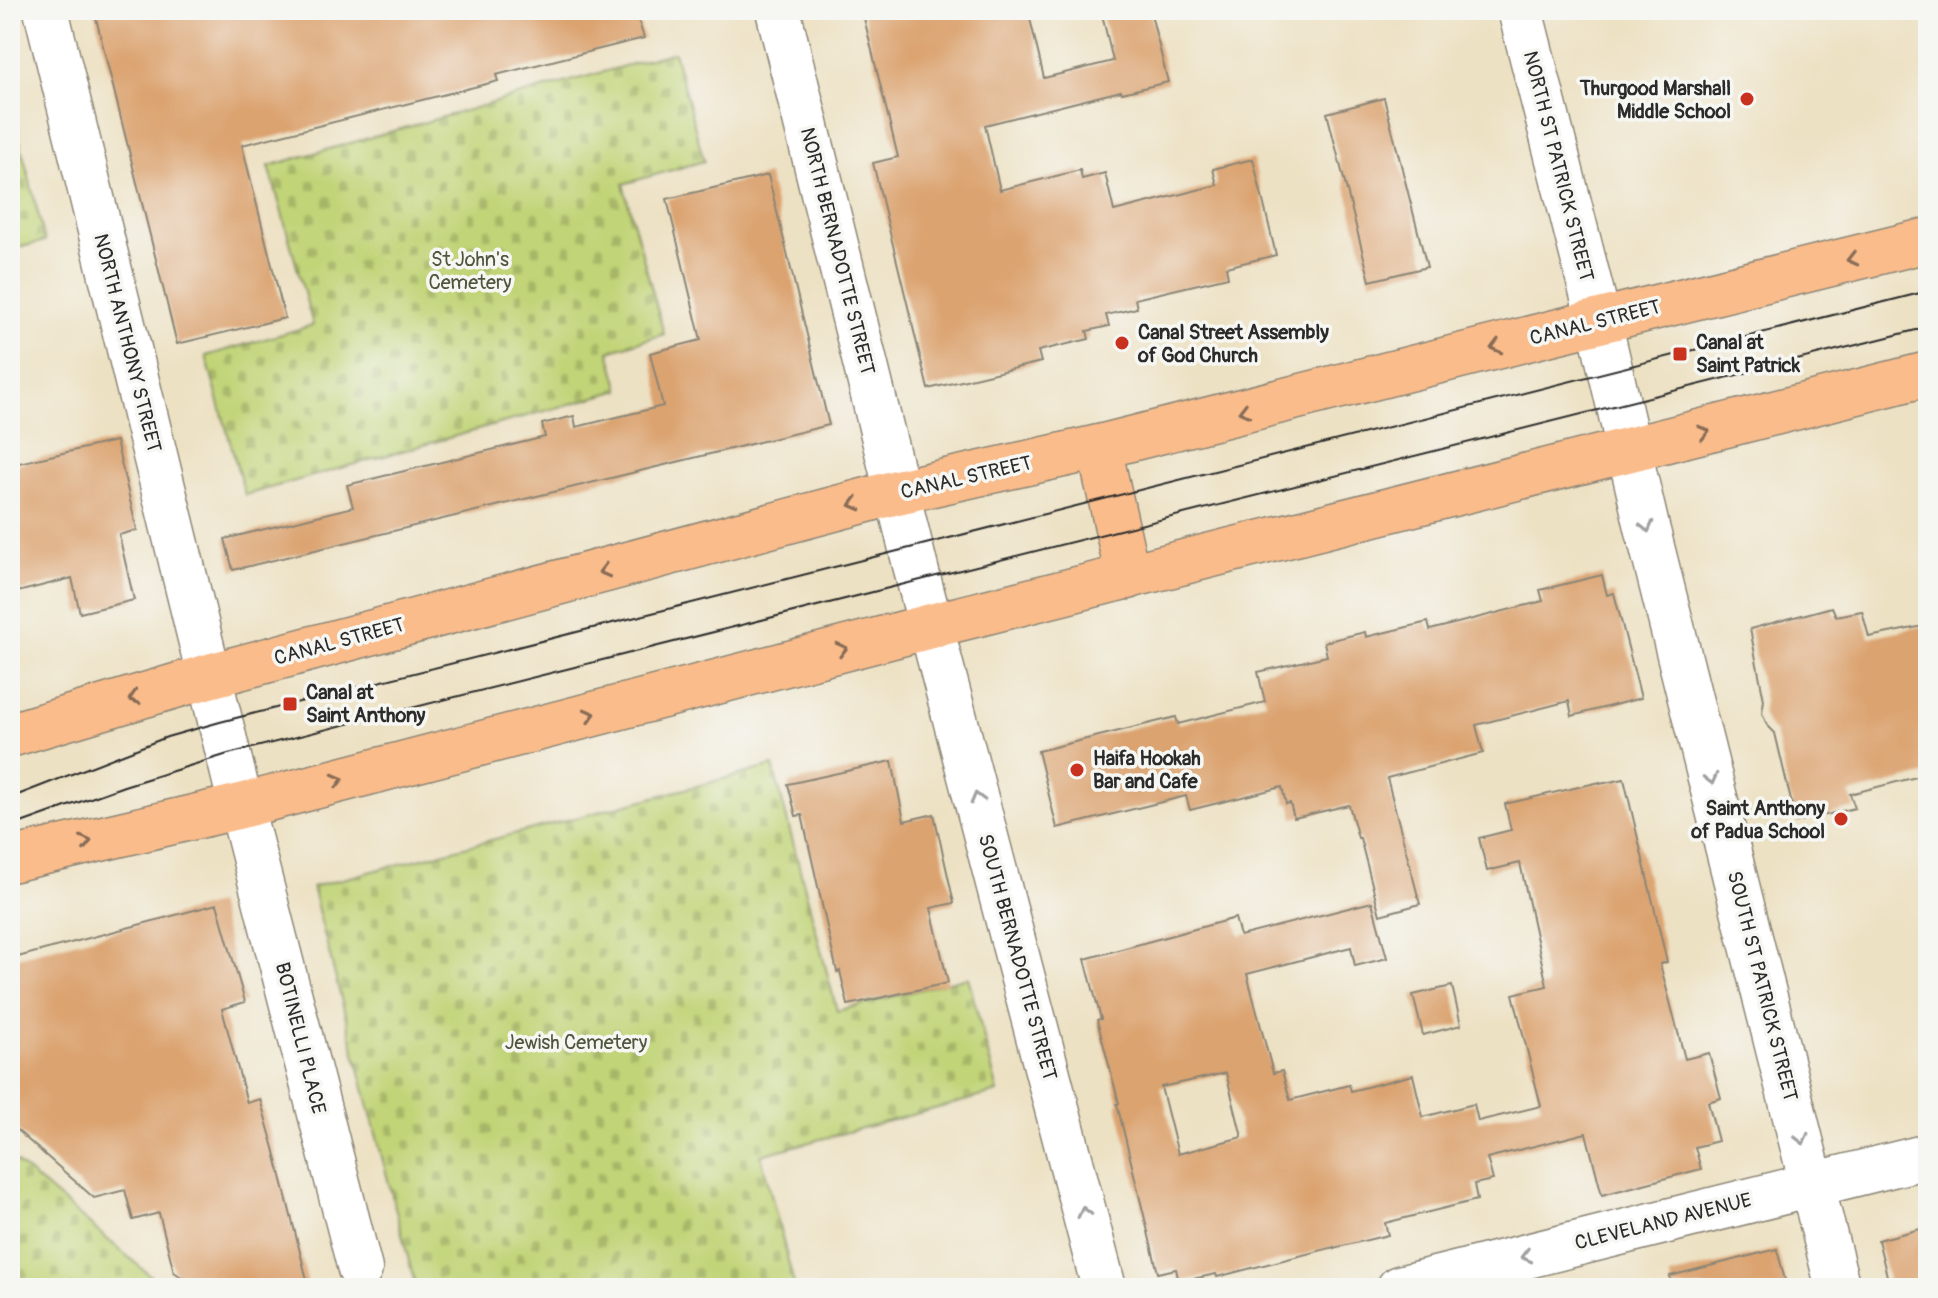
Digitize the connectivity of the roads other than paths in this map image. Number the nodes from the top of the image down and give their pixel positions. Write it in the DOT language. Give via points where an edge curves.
graph roads {
  1 [pos="46,10"];
  2 [pos="778,10"];
  3 [pos="1520,10"];
  4 [pos="1928,240"];
  5 [pos="1599,321"];
  6 [pos="1928,374"];
  7 [pos="1099,447"];
  8 [pos="1628,451"];
  9 [pos="897,492"];
  10 [pos="1128,577"];
  11 [pos="931,626"];
  12 [pos="209,676"];
  13 [pos="10,735"];
  14 [pos="241,806"];
  15 [pos="10,860"];
  16 [pos="1928,1156"];
  17 [pos="1813,1183"];
  18 [pos="360,1269"];
  19 [pos="1104,1288"];
  20 [pos="1399,1288"];
  21 [pos="1838,1288"];
  1 -- 12 [label="street, NORTH ANTHONY STREET"];
  2 -- 9 [label="street, NORTH BERNADOTTE STREET"];
  3 -- 5 [label="street, NORTH ST PATRICK STREET"];
  4 -- 5 [label="main road, CANAL STREET, one-way"];
  5 -- 7 [label="main road, CANAL STREET, one-way"];
  5 -- 8 [label="street, NORTH ST PATRICK STREET"];
  8 -- 6 [label="main road, one-way"];
  7 -- 9 [label="main road, CANAL STREET"];
  7 -- 10 [label="main road"];
  8 -- 10 [label="main road"];
  8 -- 17 [label="street, SOUTH ST PATRICK STREET, one-way"];
  9 -- 11 [label="street, NORTH BERNADOTTE STREET"];
  9 -- 12 [label="main road, CANAL STREET, one-way"];
  10 -- 11 [label="main road"];
  14 -- 11 [label="main road, one-way"];
  19 -- 11 [label="street, SOUTH BERNADOTTE STREET, one-way"];
  12 -- 13 [label="main road, CANAL STREET, one-way"];
  12 -- 14 [label="street, NORTH ANTHONY STREET"];
  15 -- 14 [label="main road, one-way"];
  14 -- 18 [label="street, BOTINELLI PLACE"];
  16 -- 17 [label="street, CLEVELAND AVENUE"];
  17 -- 20 [label="street, CLEVELAND AVENUE, one-way"];
  17 -- 21 [label="street, SOUTH ST PATRICK STREET"];
}
